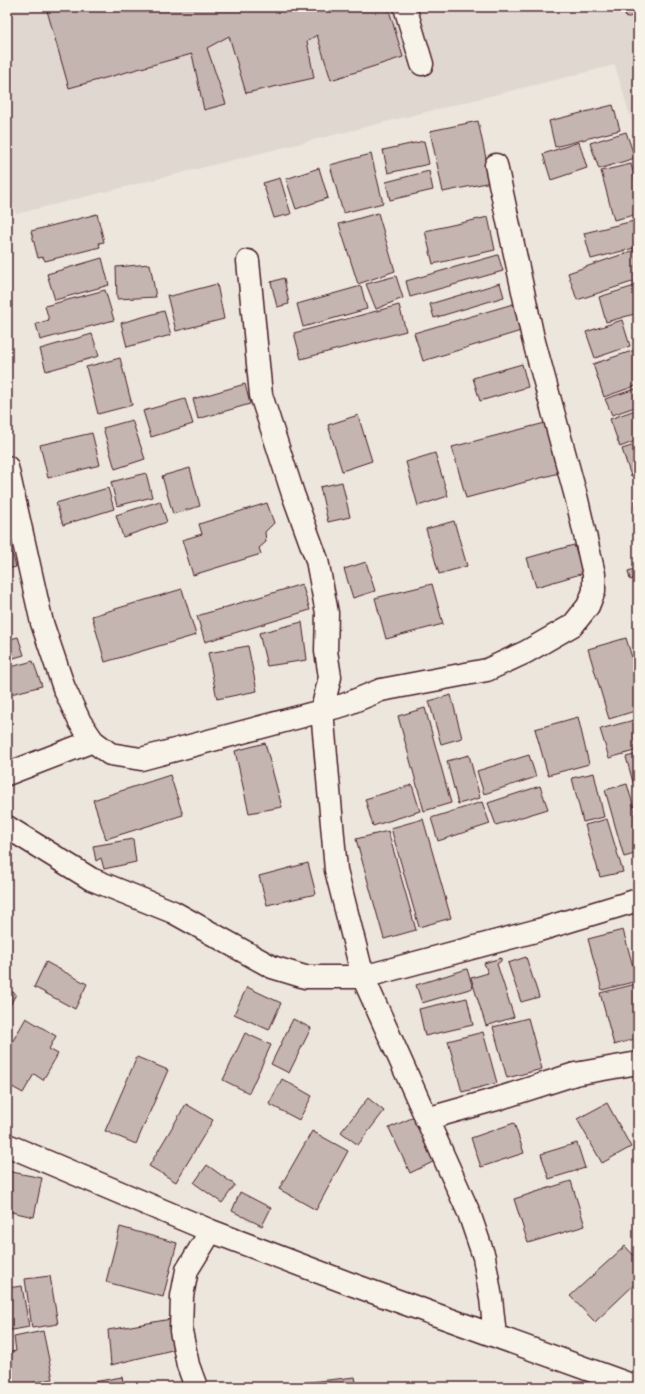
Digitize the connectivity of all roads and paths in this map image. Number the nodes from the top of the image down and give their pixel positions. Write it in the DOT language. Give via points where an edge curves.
graph roads {
  1 [pos="405,7"];
  2 [pos="422,64"];
  3 [pos="496,165"];
  4 [pos="248,261"];
  5 [pos="7,467"];
  6 [pos="10,496"];
  7 [pos="322,710"];
  8 [pos="93,741"];
  9 [pos="7,774"];
  10 [pos="7,827"];
  11 [pos="638,900"];
  12 [pos="363,977"];
  13 [pos="638,1063"];
  14 [pos="426,1119"];
  15 [pos="7,1145"];
  16 [pos="211,1231"];
  17 [pos="495,1336"];
  18 [pos="196,1387"];
  19 [pos="637,1387"];
  1 -- 2 [label="street"];
  3 -- 7 [label="street" via="533,338 594,574 594,591 588,606 573,625 526,652 487,670 381,690 344,705"];
  4 -- 7 [label="street" via="261,395 317,560 327,612 326,652 330,677"];
  5 -- 6 [label="street"];
  6 -- 8 [label="street" via="42,623 64,688 80,722"];
  7 -- 8 [label="street" via="141,759 110,754"];
  7 -- 12 [label="street" via="336,870"];
  8 -- 9 [label="street"];
  10 -- 12 [label="street" via="91,879 173,912 272,967 305,977"];
  11 -- 12 [label="street" via="539,930"];
  12 -- 14 [label="street"];
  13 -- 14 [label="street" via="575,1074"];
  14 -- 17 [label="street" via="469,1213 484,1257"];
  15 -- 16 [label="street"];
  16 -- 17 [label="street"];
  16 -- 18 [label="street" via="187,1270 182,1296 181,1331 188,1365"];
  17 -- 19 [label="street"];
}
